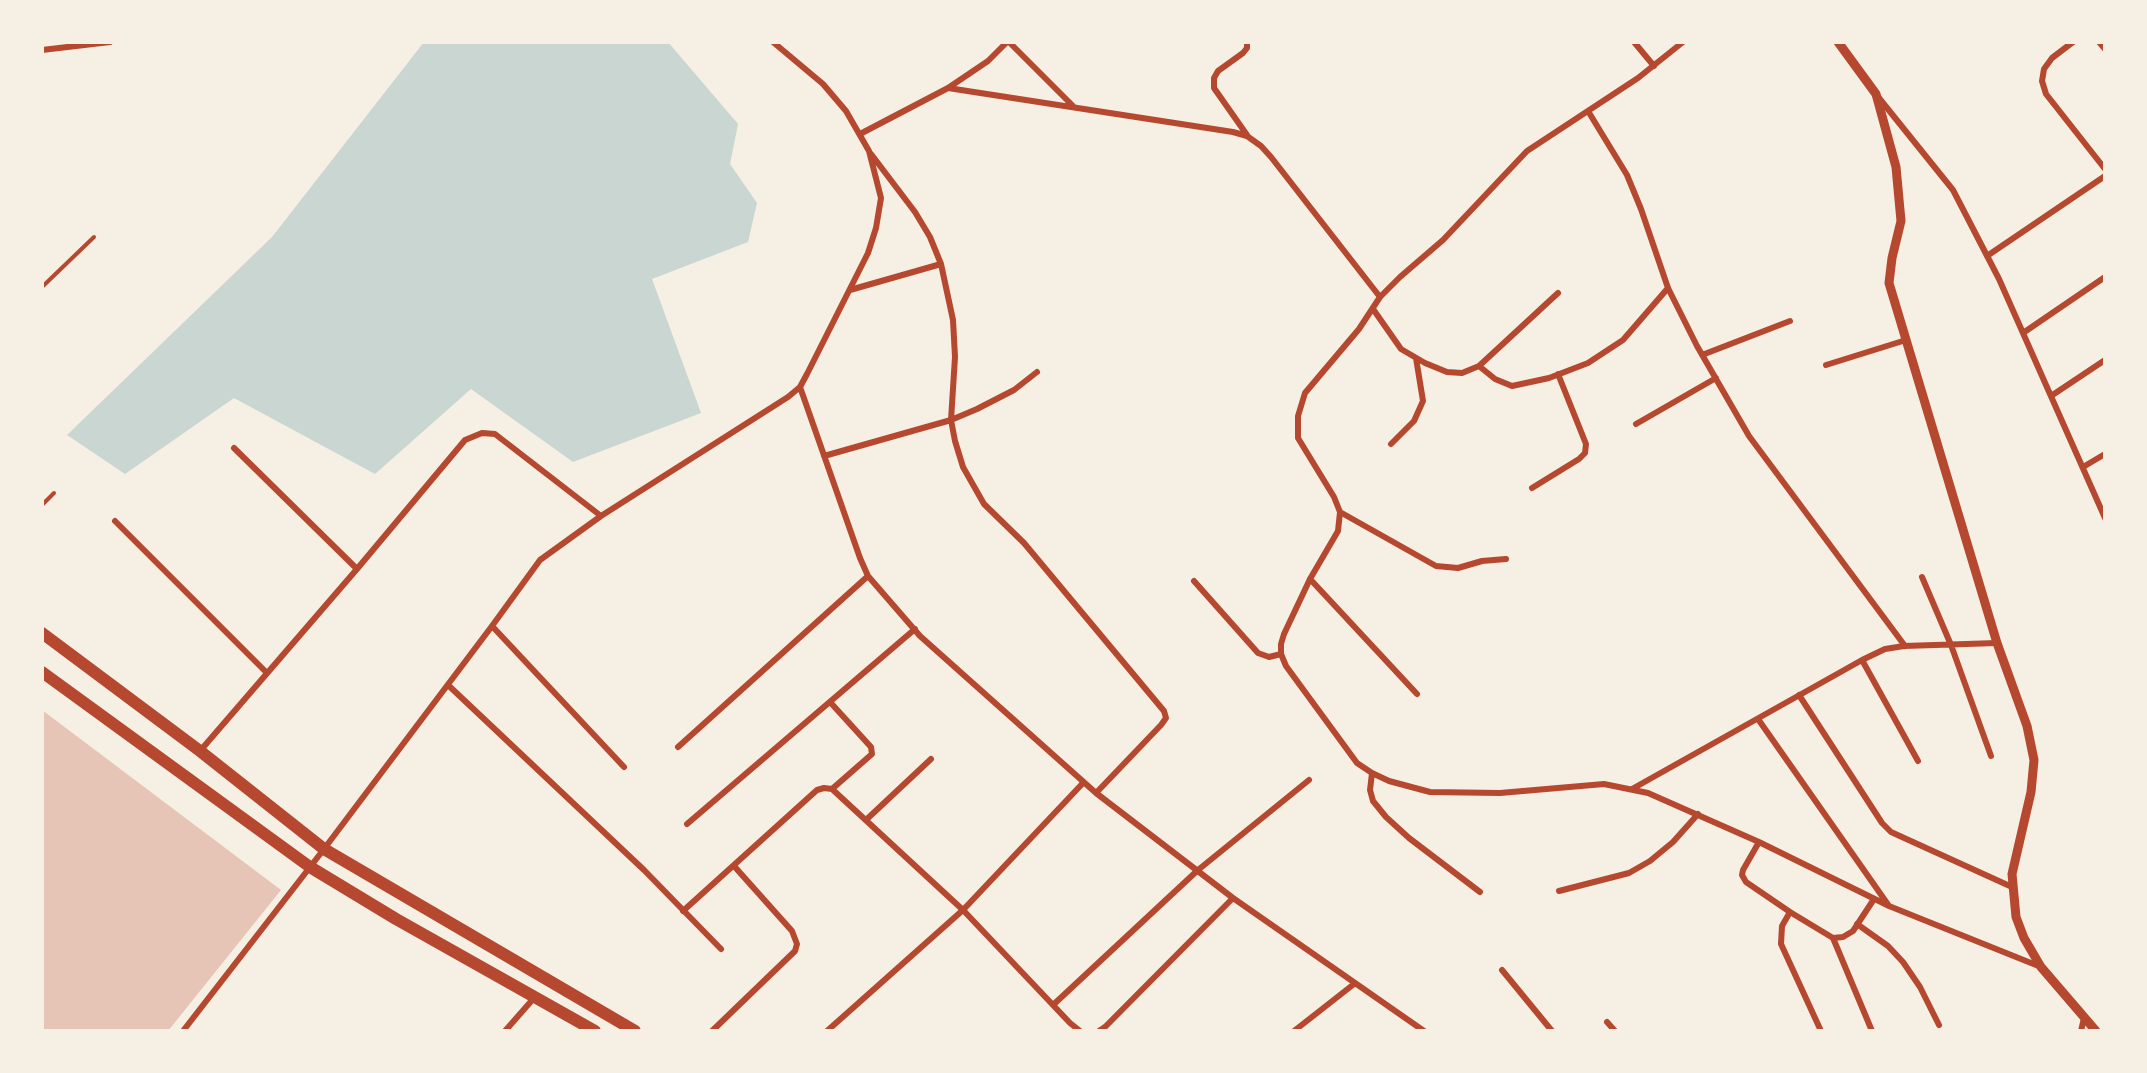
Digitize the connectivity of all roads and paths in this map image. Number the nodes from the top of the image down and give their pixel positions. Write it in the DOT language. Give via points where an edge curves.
graph roads {
  1 [pos="110,42"];
  2 [pos="773,42"];
  3 [pos="1008,42"];
  4 [pos="1247,42"];
  5 [pos="1634,42"];
  6 [pos="1683,42"];
  7 [pos="1839,42"];
  8 [pos="2073,42"];
  9 [pos="2099,42"];
  10 [pos="2105,49"];
  11 [pos="42,50"];
  12 [pos="1653,66"];
  13 [pos="948,88"];
  14 [pos="1876,94"];
  15 [pos="1074,107"];
  16 [pos="1588,111"];
  17 [pos="861,134"];
  18 [pos="1247,136"];
  19 [pos="869,151"];
  20 [pos="2105,169"];
  21 [pos="2105,176"];
  22 [pos="94,237"];
  23 [pos="1987,256"];
  24 [pos="940,264"];
  25 [pos="2105,277"];
  26 [pos="42,287"];
  27 [pos="1668,288"];
  28 [pos="850,290"];
  29 [pos="1558,293"];
  30 [pos="1380,297"];
  31 [pos="1373,309"];
  32 [pos="1790,321"];
  33 [pos="2023,333"];
  34 [pos="1906,340"];
  35 [pos="1702,355"];
  36 [pos="1416,358"];
  37 [pos="2105,360"];
  38 [pos="1826,365"];
  39 [pos="1479,366"];
  40 [pos="1037,372"];
  41 [pos="1558,374"];
  42 [pos="1716,378"];
  43 [pos="800,387"];
  44 [pos="2051,396"];
  45 [pos="951,420"];
  46 [pos="1636,424"];
  47 [pos="1391,444"];
  48 [pos="234,448"];
  49 [pos="2105,454"];
  50 [pos="824,456"];
  51 [pos="2082,467"];
  52 [pos="1532,488"];
  53 [pos="54,493"];
  54 [pos="42,505"];
  55 [pos="1340,512"];
  56 [pos="601,516"];
  57 [pos="2105,518"];
  58 [pos="115,521"];
  59 [pos="1506,559"];
  60 [pos="357,569"];
  61 [pos="868,576"];
  62 [pos="1922,576"];
  63 [pos="1310,579"];
  64 [pos="1194,581"];
  65 [pos="492,626"];
  66 [pos="915,630"];
  67 [pos="42,633"];
  68 [pos="1997,643"];
  69 [pos="1951,645"];
  70 [pos="1905,646"];
  71 [pos="1281,654"];
  72 [pos="1862,660"];
  73 [pos="42,672"];
  74 [pos="267,673"];
  75 [pos="448,685"];
  76 [pos="1416,694"];
  77 [pos="1799,695"];
  78 [pos="830,702"];
  79 [pos="1758,719"];
  80 [pos="678,747"];
  81 [pos="200,751"];
  82 [pos="1991,756"];
  83 [pos="931,759"];
  84 [pos="1918,761"];
  85 [pos="624,767"];
  86 [pos="1372,773"];
  87 [pos="1309,780"];
  88 [pos="1083,783"];
  89 [pos="832,789"];
  90 [pos="1632,789"];
  91 [pos="1096,793"];
  92 [pos="1698,814"];
  93 [pos="867,819"];
  94 [pos="687,824"];
  95 [pos="1759,842"];
  96 [pos="324,849"];
  97 [pos="734,866"];
  98 [pos="310,867"];
  99 [pos="1198,870"];
  100 [pos="2012,887"];
  101 [pos="1559,891"];
  102 [pos="1480,892"];
  103 [pos="1233,898"];
  104 [pos="1874,899"];
  105 [pos="1889,906"];
  106 [pos="963,910"];
  107 [pos="683,911"];
  108 [pos="1790,912"];
  109 [pos="1857,924"];
  110 [pos="1833,938"];
  111 [pos="721,949"];
  112 [pos="2041,967"];
  113 [pos="1502,970"];
  114 [pos="1354,984"];
  115 [pos="534,998"];
  116 [pos="1053,1005"];
  117 [pos="2084,1017"];
  118 [pos="1607,1022"];
  119 [pos="1939,1025"];
  120 [pos="183,1031"];
  121 [pos="505,1031"];
  122 [pos="595,1031"];
  123 [pos="635,1031"];
  124 [pos="712,1031"];
  125 [pos="827,1031"];
  126 [pos="1080,1031"];
  127 [pos="1099,1031"];
  128 [pos="1294,1031"];
  129 [pos="1424,1031"];
  130 [pos="1552,1031"];
  131 [pos="1615,1031"];
  132 [pos="1821,1031"];
  133 [pos="1872,1031"];
  134 [pos="2081,1031"];
  135 [pos="2096,1031"];
  1 -- 11 [label="street"];
  2 -- 17 [label="street" via="823,84"];
  3 -- 13 [label="street"];
  3 -- 15 [label="street"];
  4 -- 18 [label="street" via="1243,53 1218,71 1214,88"];
  5 -- 12 [label="street"];
  6 -- 12 [label="street"];
  7 -- 14 [label="street"];
  8 -- 20 [label="street" via="2052,58 2042,81 2046,94"];
  9 -- 10 [label="street"];
  12 -- 16 [label="street"];
  13 -- 15 [label="street"];
  13 -- 17 [label="street"];
  14 -- 23 [label="street" via="1953,190"];
  14 -- 34 [label="street" via="1896,166 1901,221 1889,283"];
  15 -- 18 [label="street"];
  16 -- 27 [label="street" via="1627,175"];
  16 -- 30 [label="street" via="1527,151 1443,240"];
  17 -- 19 [label="street"];
  18 -- 30 [label="street" via="1271,157"];
  19 -- 24 [label="street" via="915,212"];
  19 -- 28 [label="street" via="880,198 876,228"];
  21 -- 23 [label="street"];
  22 -- 26 [label="lane"];
  23 -- 33 [label="street"];
  24 -- 28 [label="street"];
  24 -- 45 [label="street" via="953,320"];
  25 -- 33 [label="street"];
  27 -- 35 [label="street"];
  27 -- 41 [label="street" via="1623,340 1588,363"];
  28 -- 43 [label="street"];
  29 -- 39 [label="street"];
  30 -- 31 [label="street"];
  31 -- 36 [label="street" via="1401,350"];
  31 -- 55 [label="street" via="1305,393 1298,416 1298,438"];
  32 -- 35 [label="street"];
  33 -- 44 [label="street"];
  34 -- 38 [label="street"];
  34 -- 68 [label="street"];
  35 -- 42 [label="street"];
  36 -- 39 [label="street" via="1447,372 1462,373"];
  36 -- 47 [label="street" via="1423,401 1414,421"];
  37 -- 44 [label="street"];
  39 -- 41 [label="street" via="1512,386"];
  40 -- 45 [label="street" via="1014,390"];
  41 -- 52 [label="street" via="1587,444 1585,453"];
  42 -- 46 [label="street"];
  42 -- 70 [label="street" via="1749,436"];
  43 -- 50 [label="street"];
  43 -- 56 [label="street"];
  44 -- 51 [label="street"];
  45 -- 50 [label="street"];
  45 -- 91 [label="street" via="963,467 984,504 1024,543 1164,711 1166,718 1161,725"];
  48 -- 60 [label="street"];
  49 -- 51 [label="street"];
  50 -- 61 [label="street"];
  51 -- 57 [label="street"];
  53 -- 54 [label="lane"];
  55 -- 59 [label="street" via="1436,566 1458,568"];
  55 -- 63 [label="street" via="1338,531"];
  56 -- 60 [label="street" via="495,434 482,433 465,440"];
  56 -- 65 [label="street" via="540,560"];
  58 -- 74 [label="street"];
  60 -- 74 [label="street"];
  61 -- 66 [label="street"];
  61 -- 80 [label="street"];
  62 -- 69 [label="street"];
  63 -- 71 [label="street" via="1284,634"];
  63 -- 76 [label="street"];
  64 -- 71 [label="street" via="1258,653 1269,657"];
  65 -- 75 [label="street"];
  65 -- 85 [label="street"];
  66 -- 78 [label="street"];
  66 -- 88 [label="street"];
  67 -- 81 [label="main road"];
  68 -- 69 [label="street"];
  68 -- 100 [label="street" via="2027,726 2034,760"];
  69 -- 70 [label="street"];
  69 -- 82 [label="street"];
  70 -- 72 [label="street"];
  71 -- 86 [label="street" via="1347,750"];
  72 -- 77 [label="street"];
  72 -- 84 [label="street"];
  73 -- 98 [label="main road"];
  74 -- 81 [label="street"];
  75 -- 96 [label="street"];
  75 -- 107 [label="street"];
  77 -- 79 [label="street"];
  77 -- 100 [label="street" via="1891,832"];
  78 -- 89 [label="street" via="871,747 872,754"];
  78 -- 94 [label="street"];
  79 -- 90 [label="street"];
  79 -- 105 [label="street"];
  81 -- 96 [label="main road"];
  83 -- 93 [label="street"];
  86 -- 90 [label="street" via="1430,792 1500,793 1604,784"];
  86 -- 102 [label="street" via="1373,801 1386,817"];
  87 -- 99 [label="street"];
  88 -- 91 [label="street"];
  88 -- 106 [label="street"];
  89 -- 93 [label="street"];
  89 -- 97 [label="street" via="817,790"];
  90 -- 92 [label="street"];
  91 -- 99 [label="street"];
  92 -- 95 [label="street"];
  92 -- 101 [label="street" via="1673,842 1629,873"];
  93 -- 106 [label="street"];
  95 -- 104 [label="street"];
  95 -- 108 [label="street" via="1742,875 1754,889"];
  96 -- 98 [label="street"];
  96 -- 123 [label="main road"];
  97 -- 107 [label="street"];
  97 -- 124 [label="street" via="792,931 797,944 795,951"];
  98 -- 115 [label="main road"];
  98 -- 120 [label="street"];
  99 -- 103 [label="street"];
  99 -- 116 [label="street"];
  100 -- 112 [label="street" via="2016,917"];
  103 -- 114 [label="street"];
  103 -- 127 [label="street"];
  104 -- 105 [label="street"];
  104 -- 109 [label="street"];
  105 -- 112 [label="street"];
  106 -- 116 [label="street"];
  106 -- 125 [label="street"];
  107 -- 111 [label="street"];
  108 -- 110 [label="street"];
  108 -- 132 [label="street" via="1782,926 1781,944"];
  109 -- 110 [label="street" via="1843,938"];
  109 -- 119 [label="street" via="1903,962"];
  110 -- 133 [label="street"];
  112 -- 117 [label="street"];
  113 -- 130 [label="street"];
  114 -- 128 [label="street"];
  114 -- 129 [label="street"];
  115 -- 121 [label="street"];
  115 -- 122 [label="main road"];
  116 -- 126 [label="street"];
  117 -- 134 [label="street"];
  117 -- 135 [label="street"];
  118 -- 131 [label="street"];
}
